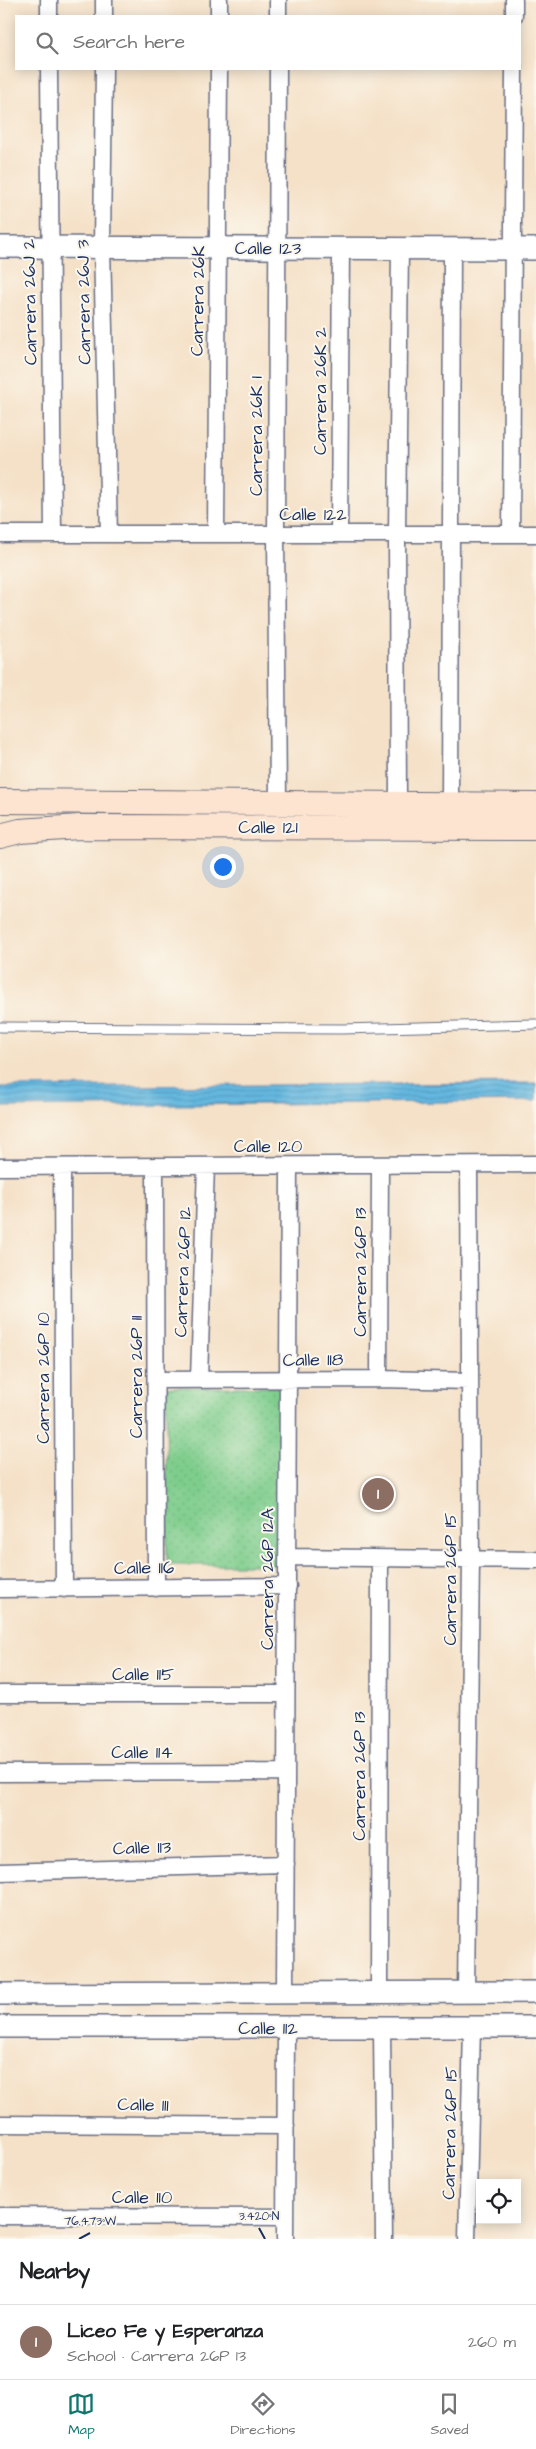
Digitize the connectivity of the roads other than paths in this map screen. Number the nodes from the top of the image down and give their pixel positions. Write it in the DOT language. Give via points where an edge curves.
graph roads {
  1 [pos="49,0"];
  2 [pos="104,0"];
  3 [pos="220,0"];
  4 [pos="278,0"];
  5 [pos="514,0"];
  6 [pos="49,15"];
  7 [pos="104,15"];
  8 [pos="219,15"];
  9 [pos="278,15"];
  10 [pos="514,15"];
  11 [pos="49,70"];
  12 [pos="104,70"];
  13 [pos="219,70"];
  14 [pos="278,70"];
  15 [pos="514,70"];
  16 [pos="0,247"];
  17 [pos="49,247"];
  18 [pos="102,247"];
  19 [pos="218,248"];
  20 [pos="277,248"];
  21 [pos="341,248"];
  22 [pos="400,248"];
  23 [pos="452,249"];
  24 [pos="513,249"];
  25 [pos="536,249"];
  26 [pos="0,534"];
  27 [pos="53,534"];
  28 [pos="109,534"];
  29 [pos="216,534"];
  30 [pos="276,534"];
  31 [pos="339,534"];
  32 [pos="397,534"];
  33 [pos="450,534"];
  34 [pos="511,534"];
  35 [pos="536,534"];
  36 [pos="0,801"];
  37 [pos="278,803"];
  38 [pos="398,804"];
  39 [pos="450,804"];
  40 [pos="536,805"];
  41 [pos="536,828"];
  42 [pos="0,836"];
  43 [pos="536,1024"];
  44 [pos="0,1027"];
  45 [pos="536,1164"];
  46 [pos="380,1165"];
  47 [pos="469,1165"];
  48 [pos="155,1166"];
  49 [pos="206,1166"];
  50 [pos="289,1166"];
  51 [pos="0,1167"];
  52 [pos="62,1167"];
  53 [pos="199,1378"];
  54 [pos="379,1379"];
  55 [pos="156,1380"];
  56 [pos="288,1380"];
  57 [pos="470,1381"];
  58 [pos="287,1558"];
  59 [pos="380,1560"];
  60 [pos="471,1560"];
  61 [pos="536,1560"];
  62 [pos="288,1586"];
  63 [pos="156,1588"];
  64 [pos="0,1589"];
  65 [pos="64,1589"];
  66 [pos="0,1694"];
  67 [pos="286,1694"];
  68 [pos="284,1772"];
  69 [pos="0,1773"];
  70 [pos="286,1864"];
  71 [pos="0,1872"];
  72 [pos="466,1992"];
  73 [pos="536,1992"];
  74 [pos="285,1993"];
  75 [pos="379,1993"];
  76 [pos="0,1994"];
  77 [pos="0,2027"];
  78 [pos="472,2027"];
  79 [pos="536,2027"];
  80 [pos="286,2028"];
  81 [pos="382,2028"];
  82 [pos="0,2124"];
  83 [pos="286,2126"];
  84 [pos="0,2216"];
  85 [pos="285,2217"];
  86 [pos="285,2239"];
  87 [pos="384,2239"];
  88 [pos="467,2239"];
  1 -- 6 [label="street"];
  2 -- 7 [label="street"];
  3 -- 8 [label="street"];
  4 -- 9 [label="street"];
  5 -- 10 [label="street"];
  11 -- 17 [label="street, Carrera 26J 2"];
  12 -- 18 [label="street, Carrera 26J 3"];
  13 -- 19 [label="street, Carrera 26K"];
  14 -- 20 [label="street, Carrera 26K 1"];
  15 -- 24 [label="street"];
  16 -- 17 [label="street, Calle 123"];
  17 -- 18 [label="street, Calle 123"];
  17 -- 27 [label="street, Carrera 26J 2"];
  18 -- 19 [label="street, Calle 123"];
  18 -- 28 [label="street, Carrera 26J 3"];
  19 -- 20 [label="street, Calle 123"];
  19 -- 29 [label="street, Carrera 26K"];
  20 -- 21 [label="street, Calle 123"];
  20 -- 30 [label="street, Carrera 26K 1"];
  21 -- 22 [label="street, Calle 123"];
  21 -- 31 [label="street, Carrera 26K 2"];
  22 -- 23 [label="street, Calle 123"];
  22 -- 32 [label="street"];
  23 -- 24 [label="street, Calle 123"];
  23 -- 33 [label="street"];
  24 -- 25 [label="street, Calle 123"];
  24 -- 34 [label="street"];
  26 -- 27 [label="street, Calle 122"];
  27 -- 28 [label="street, Calle 122"];
  28 -- 29 [label="street, Calle 122"];
  29 -- 30 [label="street, Calle 122"];
  30 -- 31 [label="street, Calle 122"];
  30 -- 37 [label="street, Carrera 26K 1"];
  31 -- 32 [label="street, Calle 122"];
  32 -- 33 [label="street, Calle 122"];
  32 -- 38 [label="street"];
  33 -- 34 [label="street, Calle 122"];
  33 -- 39 [label="street"];
  34 -- 35 [label="street, Calle 122"];
  36 -- 37 [label="main road, Calle 121"];
  37 -- 38 [label="main road, Calle 121"];
  38 -- 39 [label="main road, Calle 121"];
  39 -- 40 [label="main road, Calle 121"];
  41 -- 42 [label="main road, Calle 121" via="79,827 20,831"];
  43 -- 44 [label="lane" via="342,1029"];
  45 -- 47 [label="street, Calle 120"];
  46 -- 47 [label="street, Calle 120"];
  46 -- 50 [label="street, Calle 120"];
  46 -- 54 [label="street, Carrera 26P 13"];
  47 -- 57 [label="street, Carrera 26P 15"];
  48 -- 49 [label="street, Calle 120"];
  48 -- 52 [label="street, Calle 120"];
  48 -- 55 [label="street, Carrera 26P 11"];
  49 -- 50 [label="street, Calle 120"];
  49 -- 53 [label="street, Carrera 26P 12"];
  50 -- 56 [label="street, Carrera 26P 12A"];
  51 -- 52 [label="street, Calle 120"];
  52 -- 65 [label="street, Carrera 26P 10"];
  53 -- 55 [label="street, Calle 118"];
  53 -- 56 [label="street, Calle 118"];
  54 -- 56 [label="street, Calle 118"];
  54 -- 57 [label="street, Calle 118"];
  55 -- 63 [label="street, Carrera 26P 11"];
  56 -- 58 [label="street, Carrera 26P 12A"];
  57 -- 60 [label="street, Carrera 26P 15"];
  58 -- 59 [label="street"];
  58 -- 62 [label="street, Carrera 26P 12A"];
  59 -- 60 [label="street"];
  59 -- 75 [label="street, Carrera 26P 13"];
  60 -- 61 [label="street"];
  60 -- 72 [label="street, Carrera 26P 15"];
  62 -- 63 [label="street, Calle 116"];
  62 -- 67 [label="street, Carrera 26P 12A"];
  63 -- 65 [label="street, Calle 116"];
  64 -- 65 [label="street, Calle 116"];
  66 -- 67 [label="street, Calle 115"];
  67 -- 68 [label="street, Carrera 26P 12A"];
  68 -- 69 [label="street, Calle 114"];
  68 -- 70 [label="street, Carrera 26P 12A"];
  70 -- 71 [label="street, Calle 113"];
  70 -- 74 [label="street, Carrera 26P 12A"];
  72 -- 73 [label="street, Calle 112"];
  72 -- 75 [label="street, Calle 112"];
  74 -- 75 [label="street, Calle 112"];
  74 -- 76 [label="street, Calle 112"];
  77 -- 80 [label="street, Calle 112"];
  78 -- 79 [label="street, Calle 112"];
  78 -- 81 [label="street, Calle 112"];
  78 -- 88 [label="street, Carrera 26P 15"];
  80 -- 81 [label="street, Calle 112"];
  80 -- 83 [label="street"];
  81 -- 87 [label="street"];
  82 -- 83 [label="street, Calle 111"];
  83 -- 85 [label="street"];
  84 -- 85 [label="street, Calle 110"];
  85 -- 86 [label="street"];
}
